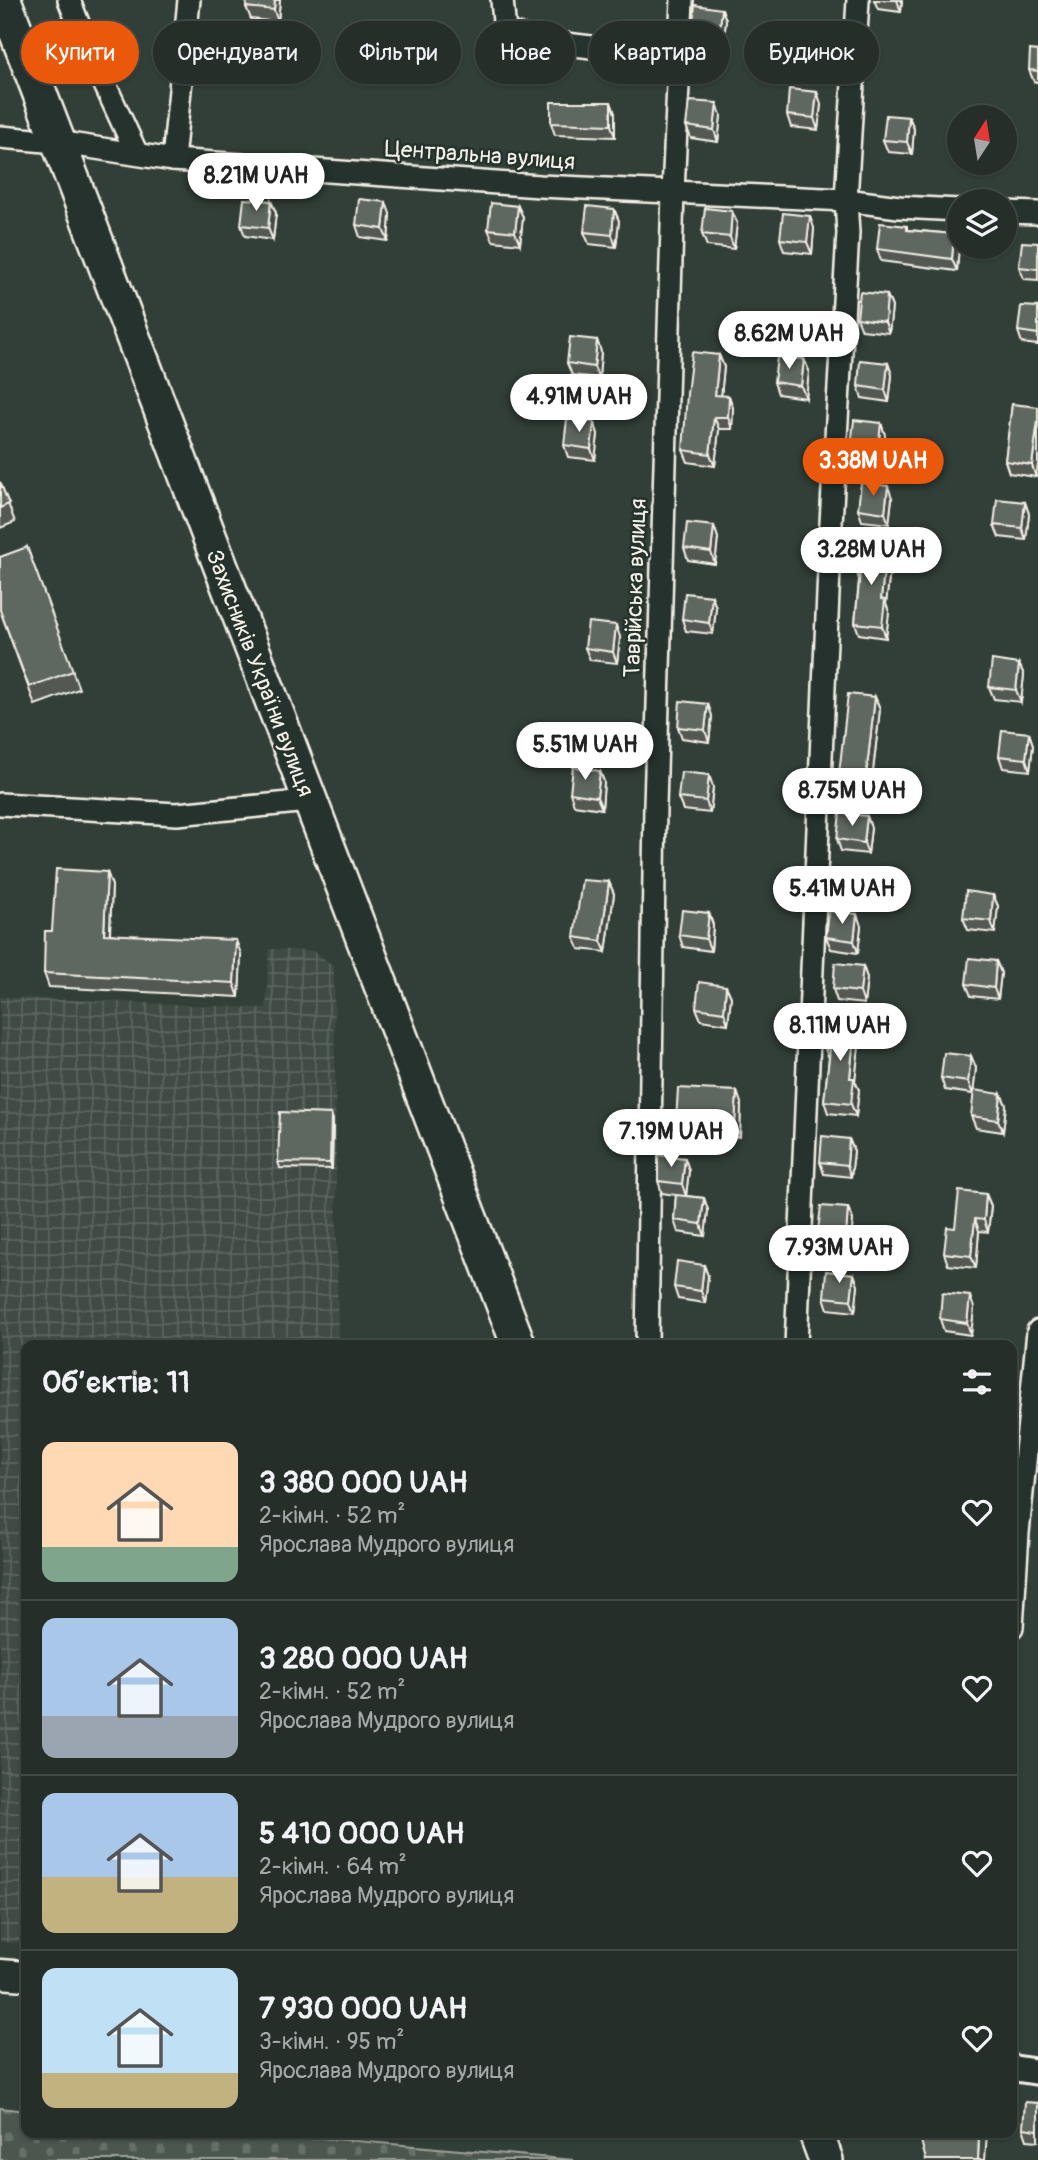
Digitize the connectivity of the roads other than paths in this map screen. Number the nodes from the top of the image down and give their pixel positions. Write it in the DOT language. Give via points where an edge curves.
graph roads {
  1 [pos="4,0"];
  2 [pos="69,0"];
  3 [pos="189,0"];
  4 [pos="502,0"];
  5 [pos="682,0"];
  6 [pos="858,0"];
  7 [pos="681,21"];
  8 [pos="589,47"];
  9 [pos="678,84"];
  10 [pos="0,137"];
  11 [pos="57,142"];
  12 [pos="137,155"];
  13 [pos="173,160"];
  14 [pos="673,192"];
  15 [pos="846,200"];
  16 [pos="947,209"];
  17 [pos="1017,212"];
  18 [pos="1038,213"];
  19 [pos="309,801"];
  20 [pos="0,804"];
  21 [pos="1038,1331"];
  22 [pos="517,1340"];
  23 [pos="647,1340"];
  24 [pos="796,1340"];
  25 [pos="1033,1437"];
  26 [pos="1017,1533"];
  27 [pos="0,1974"];
  28 [pos="21,1976"];
  29 [pos="1017,2069"];
  30 [pos="1038,2072"];
  31 [pos="818,2138"];
  32 [pos="827,2160"];
  1 -- 11 [label="highway, Захисників України вулиця"];
  2 -- 12 [label="street"];
  3 -- 13 [label="street"];
  4 -- 8 [label="street" via="505,32"];
  5 -- 7 [label="street, Таврійська вулиця"];
  6 -- 15 [label="street"];
  9 -- 14 [label="street, Таврійська вулиця"];
  10 -- 11 [label="street, Центральна вулиця"];
  11 -- 12 [label="street, Центральна вулиця"];
  11 -- 19 [label="highway, Захисників України вулиця"];
  12 -- 13 [label="street, Центральна вулиця"];
  13 -- 14 [label="street, Центральна вулиця"];
  14 -- 15 [label="street, Центральна вулиця"];
  14 -- 23 [label="street, Таврійська вулиця" via="655,820"];
  15 -- 16 [label="street, Центральна вулиця"];
  15 -- 24 [label="street"];
  17 -- 18 [label="street"];
  19 -- 20 [label="street" via="177,814"];
  19 -- 22 [label="highway, Захисників України вулиця"];
  21 -- 25 [label="street"];
  25 -- 26 [label="street"];
  27 -- 28 [label="main road"];
  29 -- 30 [label="street"];
  31 -- 32 [label="highway"];
}
